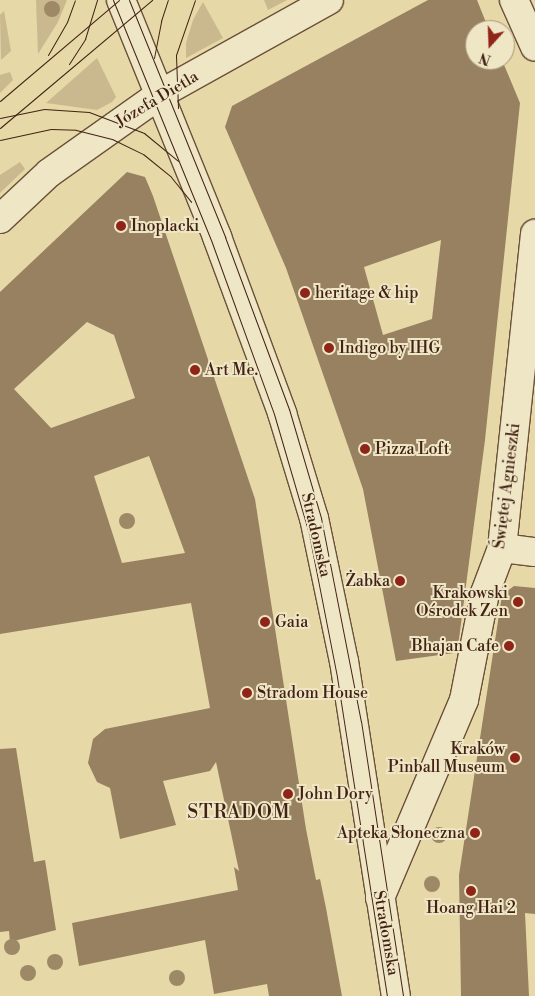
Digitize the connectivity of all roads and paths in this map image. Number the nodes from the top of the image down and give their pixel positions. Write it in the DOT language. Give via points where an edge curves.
graph roads {
  1 [pos="122,0"];
  2 [pos="329,0"];
  3 [pos="514,0"];
  4 [pos="535,47"];
  5 [pos="162,93"];
  6 [pos="0,219"];
  7 [pos="535,234"];
  8 [pos="502,548"];
  9 [pos="535,552"];
  10 [pos="380,898"];
  11 [pos="396,996"];
  1 -- 5 [label="street, Stradomska"];
  2 -- 5 [label="street, Józefa Dietla"];
  3 -- 4 [label="street"];
  5 -- 6 [label="street, Józefa Dietla" via="49,173"];
  5 -- 10 [label="street, Stradomska" via="282,413 314,518 344,661"];
  7 -- 8 [label="street, Świętej Agnieszki"];
  8 -- 9 [label="street"];
  8 -- 10 [label="street, Świętej Agnieszki" via="484,593 464,700"];
  10 -- 11 [label="street, Stradomska"];
}
